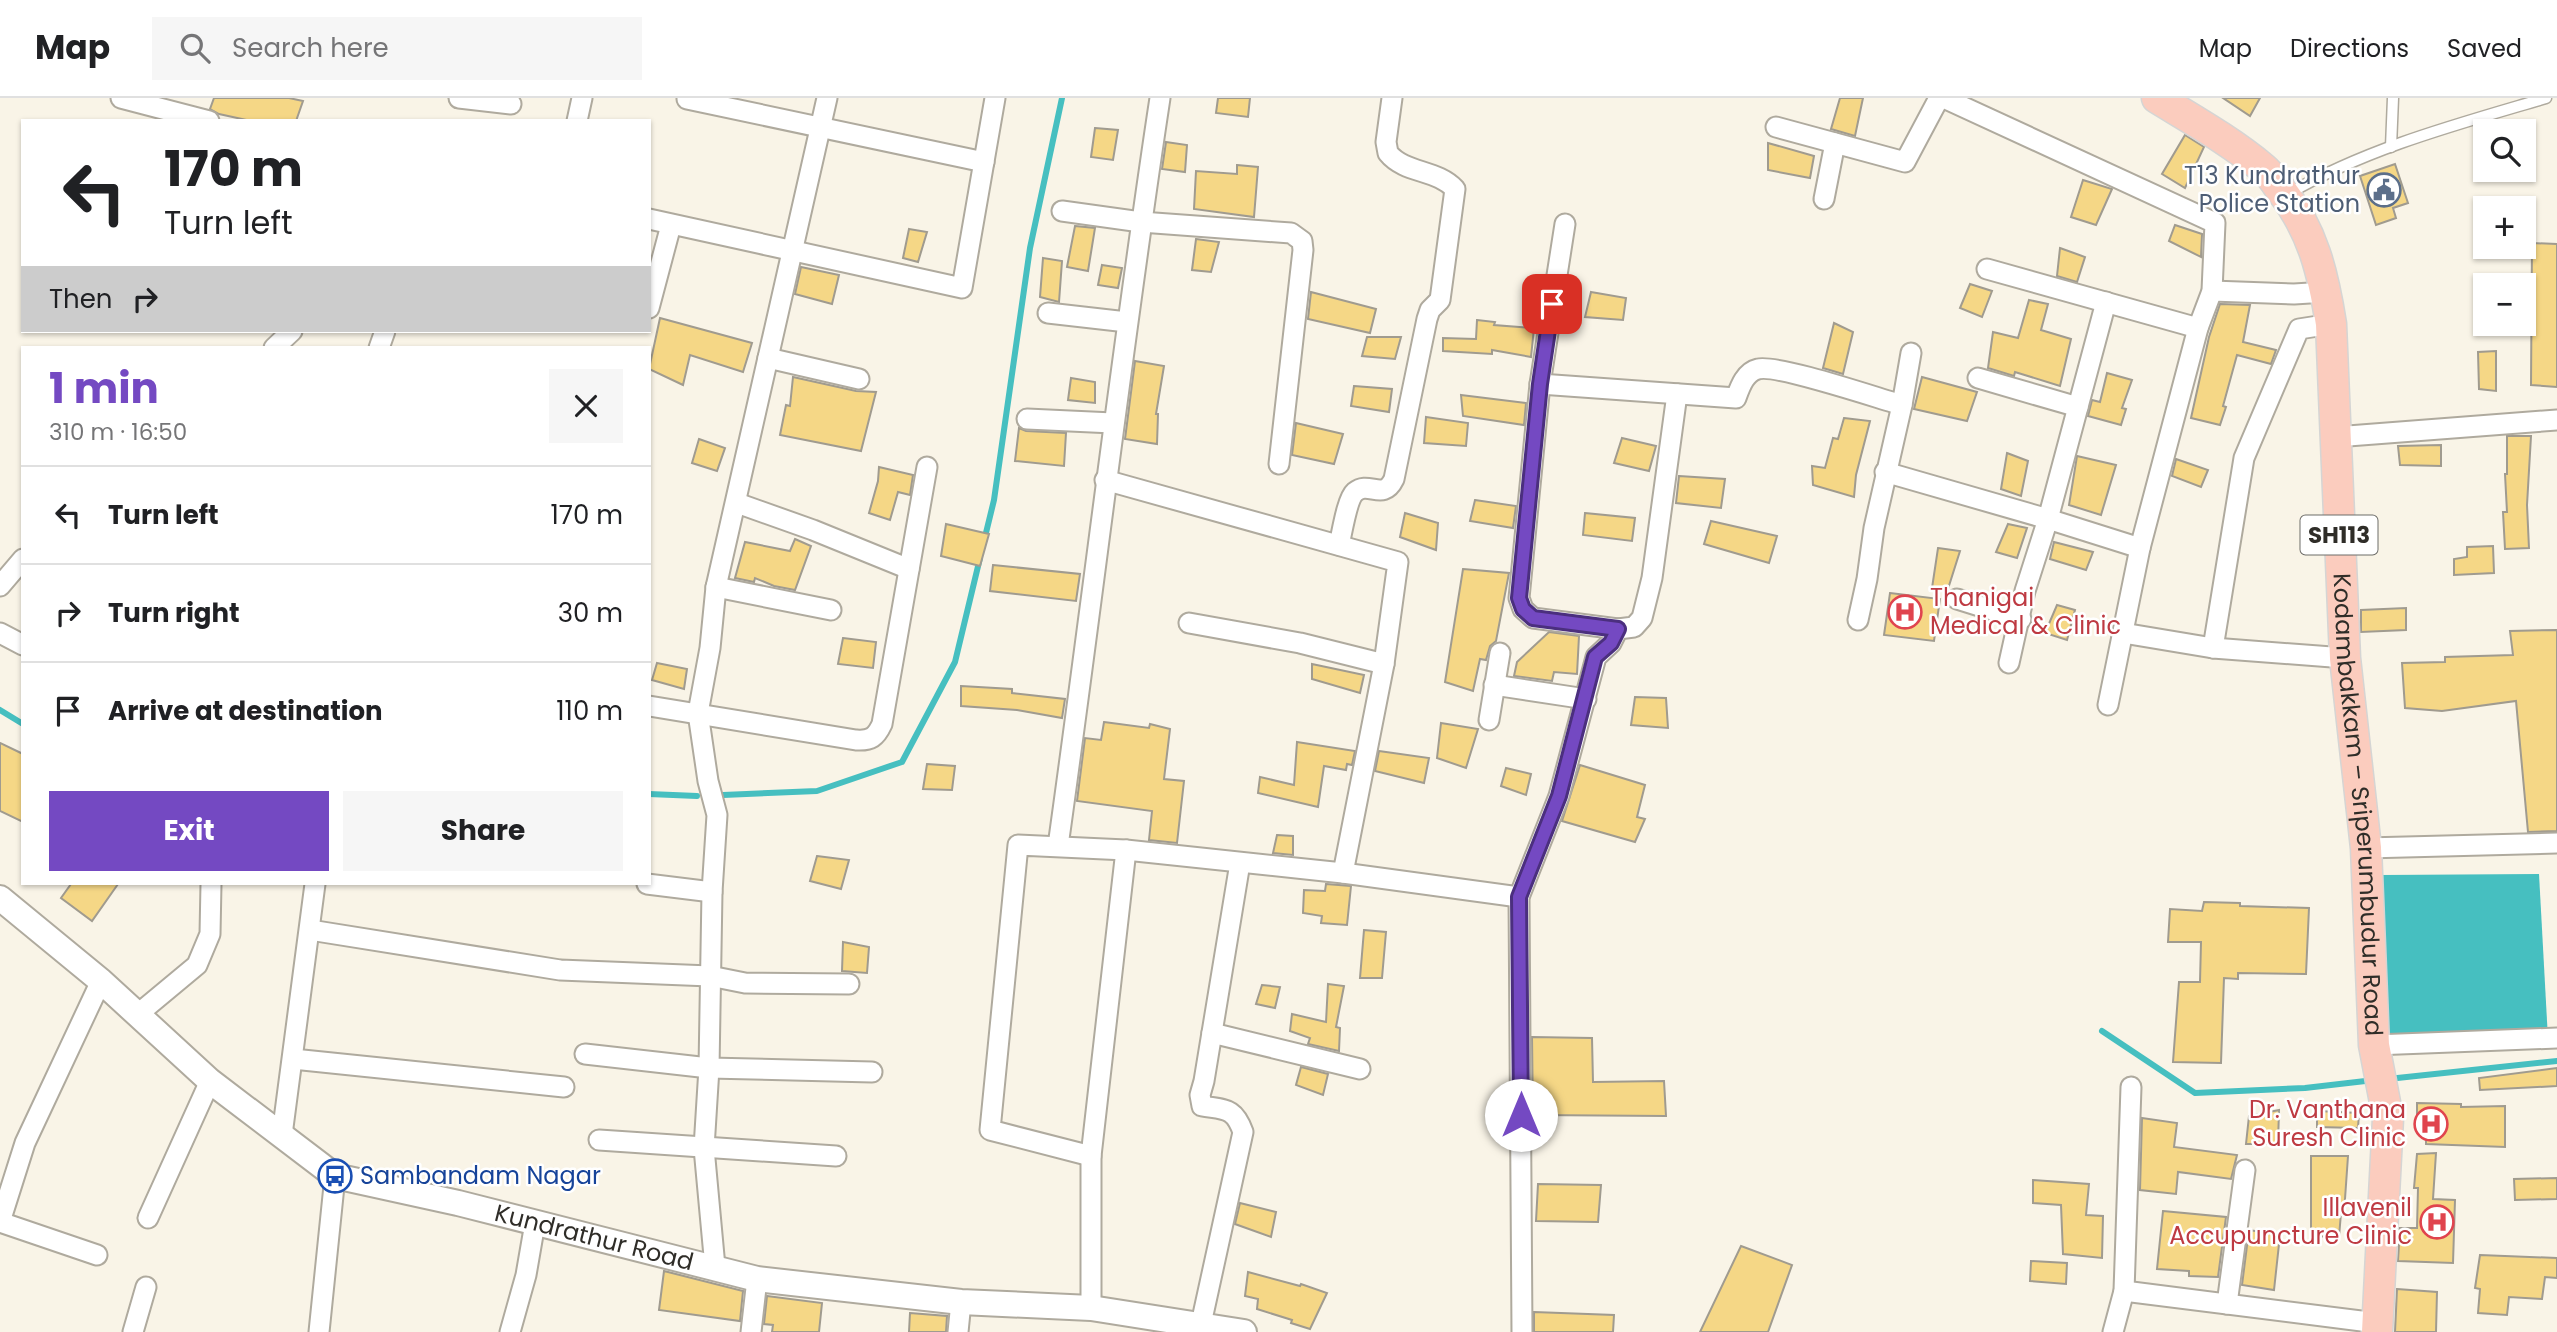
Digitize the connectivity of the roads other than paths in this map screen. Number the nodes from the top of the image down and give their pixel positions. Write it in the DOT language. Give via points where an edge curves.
graph roads {
  1 [pos="121,98"];
  2 [pos="459,98"];
  3 [pos="582,98"];
  4 [pos="827,98"];
  5 [pos="995,98"];
  6 [pos="1160,98"];
  7 [pos="1392,98"];
  8 [pos="1941,98"];
  9 [pos="2157,98"];
  10 [pos="2393,98"];
  11 [pos="2546,98"];
  12 [pos="687,99"];
  13 [pos="509,108"];
  14 [pos="201,119"];
  15 [pos="577,119"];
  16 [pos="1776,127"];
  17 [pos="819,129"];
  18 [pos="1835,143"];
  19 [pos="2391,147"];
  20 [pos="984,162"];
  21 [pos="2285,195"];
  22 [pos="1824,199"];
  23 [pos="1062,211"];
  24 [pos="651,220"];
  25 [pos="1142,222"];
  26 [pos="1565,224"];
  27 [pos="671,225"];
  28 [pos="791,252"];
  29 [pos="1987,268"];
  30 [pos="2212,290"];
  31 [pos="2326,292"];
  32 [pos="651,300"];
  33 [pos="2106,302"];
  34 [pos="1048,313"];
  35 [pos="1127,322"];
  36 [pos="2331,324"];
  37 [pos="2198,328"];
  38 [pos="290,333"];
  39 [pos="276,346"];
  40 [pos="1911,353"];
  41 [pos="768,358"];
  42 [pos="1978,378"];
  43 [pos="859,379"];
  44 [pos="1540,384"];
  45 [pos="1677,394"];
  46 [pos="1902,405"];
  47 [pos="2078,407"];
  48 [pos="1027,419"];
  49 [pos="2557,420"];
  50 [pos="1113,423"];
  51 [pos="2335,437"];
  52 [pos="1279,464"];
  53 [pos="927,467"];
  54 [pos="1885,472"];
  55 [pos="1105,480"];
  56 [pos="737,503"];
  57 [pos="2048,519"];
  58 [pos="1339,545"];
  59 [pos="2140,548"];
  60 [pos="21,561"];
  61 [pos="909,569"];
  62 [pos="0,586"];
  63 [pos="716,587"];
  64 [pos="1957,599"];
  65 [pos="831,610"];
  66 [pos="2021,619"];
  67 [pos="1858,620"];
  68 [pos="1189,623"];
  69 [pos="1618,629"];
  70 [pos="0,633"];
  71 [pos="2123,633"];
  72 [pos="21,644"];
  73 [pos="2213,648"];
  74 [pos="1500,653"];
  75 [pos="2344,658"];
  76 [pos="2009,663"];
  77 [pos="1384,664"];
  78 [pos="1494,685"];
  79 [pos="1586,699"];
  80 [pos="2108,705"];
  81 [pos="651,706"];
  82 [pos="698,713"];
  83 [pos="1489,720"];
  84 [pos="2557,843"];
  85 [pos="1058,846"];
  86 [pos="2366,848"];
  87 [pos="1126,850"];
  88 [pos="1240,863"];
  89 [pos="1343,873"];
  90 [pos="651,884"];
  91 [pos="211,885"];
  92 [pos="315,885"];
  93 [pos="712,892"];
  94 [pos="1519,897"];
  95 [pos="0,898"];
  96 [pos="310,930"];
  97 [pos="710,976"];
  98 [pos="101,981"];
  99 [pos="849,984"];
  100 [pos="138,1014"];
  101 [pos="1212,1033"];
  102 [pos="2557,1038"];
  103 [pos="2374,1045"];
  104 [pos="584,1054"];
  105 [pos="293,1059"];
  106 [pos="709,1068"];
  107 [pos="1360,1069"];
  108 [pos="873,1072"];
  109 [pos="210,1081"];
  110 [pos="564,1087"];
  111 [pos="2131,1087"];
  112 [pos="282,1135"];
  113 [pos="599,1140"];
  114 [pos="704,1148"];
  115 [pos="836,1156"];
  116 [pos="1091,1156"];
  117 [pos="2245,1170"];
  118 [pos="335,1176"];
  119 [pos="148,1217"];
  120 [pos="0,1222"];
  121 [pos="535,1223"];
  122 [pos="97,1255"];
  123 [pos="715,1267"];
  124 [pos="757,1279"];
  125 [pos="146,1287"];
  126 [pos="2124,1291"];
  127 [pos="961,1302"];
  128 [pos="2227,1304"];
  129 [pos="1091,1308"];
  130 [pos="1201,1324"];
  131 [pos="2377,1328"];
  132 [pos="1242,1331"];
  133 [pos="133,1332"];
  134 [pos="319,1332"];
  135 [pos="510,1332"];
  136 [pos="751,1332"];
  137 [pos="958,1332"];
  138 [pos="1522,1332"];
  139 [pos="2113,1332"];
  1 -- 14 [label="street"];
  2 -- 13 [label="street"];
  3 -- 15 [label="street"];
  4 -- 17 [label="street"];
  5 -- 20 [label="street"];
  6 -- 25 [label="street"];
  7 -- 58 [label="street" via="1388,153 1401,165 1441,177 1455,189 1440,300 1427,318 1394,479 1384,491 1355,492"];
  8 -- 18 [label="street" via="1905,162"];
  8 -- 30 [label="street" via="2216,223"];
  9 -- 21 [label="main road, Kodambakkam – Sriperumbudur Road / SH113" via="2266,171"];
  10 -- 19 [label="lane"];
  11 -- 19 [label="lane"];
  12 -- 17 [label="street"];
  16 -- 18 [label="street"];
  17 -- 20 [label="street"];
  17 -- 28 [label="street"];
  18 -- 22 [label="street"];
  19 -- 21 [label="lane"];
  20 -- 28 [label="street" via="962,288"];
  21 -- 31 [label="main road, Kodambakkam – Sriperumbudur Road / SH113" via="2315,248"];
  23 -- 25 [label="street"];
  24 -- 27 [label="street"];
  25 -- 35 [label="street"];
  25 -- 52 [label="street" via="1291,233 1302,241"];
  26 -- 44 [label="street"];
  27 -- 28 [label="street"];
  27 -- 32 [label="street"];
  28 -- 41 [label="street"];
  29 -- 33 [label="street"];
  30 -- 31 [label="street"];
  30 -- 37 [label="street"];
  31 -- 36 [label="main road, Kodambakkam – Sriperumbudur Road / SH113"];
  33 -- 37 [label="street"];
  33 -- 47 [label="street"];
  34 -- 35 [label="street"];
  35 -- 50 [label="street"];
  36 -- 51 [label="main road, Kodambakkam – Sriperumbudur Road / SH113"];
  36 -- 73 [label="street" via="2299,329 2244,458"];
  37 -- 59 [label="street"];
  38 -- 39 [label="street"];
  40 -- 46 [label="street"];
  41 -- 43 [label="street"];
  41 -- 56 [label="street"];
  42 -- 47 [label="street"];
  44 -- 45 [label="street"];
  44 -- 69 [label="street" via="1519,598 1533,618"];
  45 -- 46 [label="street" via="1736,398 1749,373 1759,368"];
  45 -- 69 [label="street" via="1646,607 1634,628"];
  46 -- 54 [label="street"];
  47 -- 57 [label="street"];
  48 -- 50 [label="street"];
  49 -- 51 [label="street"];
  50 -- 55 [label="street"];
  51 -- 75 [label="main road, Kodambakkam – Sriperumbudur Road / SH113"];
  53 -- 61 [label="street"];
  54 -- 57 [label="street"];
  54 -- 67 [label="street"];
  55 -- 58 [label="street"];
  55 -- 85 [label="street"];
  56 -- 61 [label="street"];
  56 -- 63 [label="street"];
  57 -- 59 [label="street"];
  57 -- 66 [label="street"];
  58 -- 77 [label="street" via="1398,562"];
  59 -- 71 [label="street"];
  60 -- 62 [label="street"];
  61 -- 82 [label="street" via="877,735 867,741 856,740"];
  63 -- 65 [label="street"];
  63 -- 82 [label="street"];
  64 -- 66 [label="street"];
  66 -- 76 [label="street"];
  68 -- 77 [label="street"];
  69 -- 79 [label="street" via="1595,657"];
  70 -- 72 [label="street"];
  71 -- 73 [label="street"];
  71 -- 80 [label="street"];
  73 -- 75 [label="street"];
  74 -- 78 [label="street"];
  75 -- 86 [label="main road, Kodambakkam – Sriperumbudur Road / SH113"];
  77 -- 89 [label="street"];
  78 -- 79 [label="street"];
  78 -- 83 [label="street"];
  79 -- 94 [label="street" via="1559,796"];
  81 -- 82 [label="street"];
  82 -- 93 [label="street" via="717,815"];
  84 -- 86 [label="street"];
  85 -- 87 [label="street"];
  85 -- 116 [label="street" via="1018,845 990,1130"];
  86 -- 103 [label="main road, Kodambakkam – Sriperumbudur Road / SH113"];
  87 -- 88 [label="street"];
  87 -- 116 [label="street"];
  88 -- 89 [label="street"];
  88 -- 101 [label="street"];
  89 -- 94 [label="street"];
  90 -- 93 [label="street"];
  91 -- 100 [label="street" via="210,934 197,965"];
  92 -- 96 [label="street"];
  93 -- 97 [label="street"];
  94 -- 138 [label="street"];
  95 -- 98 [label="street, Kundrathur Road"];
  96 -- 97 [label="street" via="560,970"];
  96 -- 105 [label="street"];
  97 -- 99 [label="street" via="745,983"];
  97 -- 106 [label="street"];
  98 -- 100 [label="street, Kundrathur Road"];
  98 -- 120 [label="street" via="25,1143"];
  100 -- 109 [label="street, Kundrathur Road"];
  101 -- 107 [label="street"];
  101 -- 130 [label="street" via="1202,1106 1229,1110 1238,1117 1243,1132"];
  102 -- 103 [label="street"];
  103 -- 131 [label="main road, Kodambakkam – Sriperumbudur Road / SH113" via="2388,1118"];
  104 -- 106 [label="street"];
  105 -- 110 [label="street"];
  105 -- 112 [label="street"];
  106 -- 108 [label="street"];
  106 -- 114 [label="street"];
  109 -- 112 [label="street, Kundrathur Road"];
  109 -- 119 [label="street"];
  111 -- 126 [label="street"];
  112 -- 118 [label="street, Kundrathur Road"];
  113 -- 114 [label="street"];
  114 -- 115 [label="street"];
  114 -- 123 [label="street"];
  116 -- 129 [label="street"];
  117 -- 128 [label="street"];
  118 -- 121 [label="street, Kundrathur Road"];
  118 -- 134 [label="street"];
  120 -- 122 [label="street"];
  121 -- 123 [label="street, Kundrathur Road"];
  121 -- 135 [label="street"];
  123 -- 124 [label="street, Kundrathur Road"];
  124 -- 127 [label="street, Kundrathur Road"];
  124 -- 136 [label="street"];
  125 -- 133 [label="street"];
  126 -- 128 [label="street"];
  126 -- 139 [label="street"];
  127 -- 129 [label="street, Kundrathur Road"];
  127 -- 137 [label="street"];
  128 -- 131 [label="street"];
  129 -- 130 [label="street, Kundrathur Road"];
  130 -- 132 [label="street, Kundrathur Road"];
}
